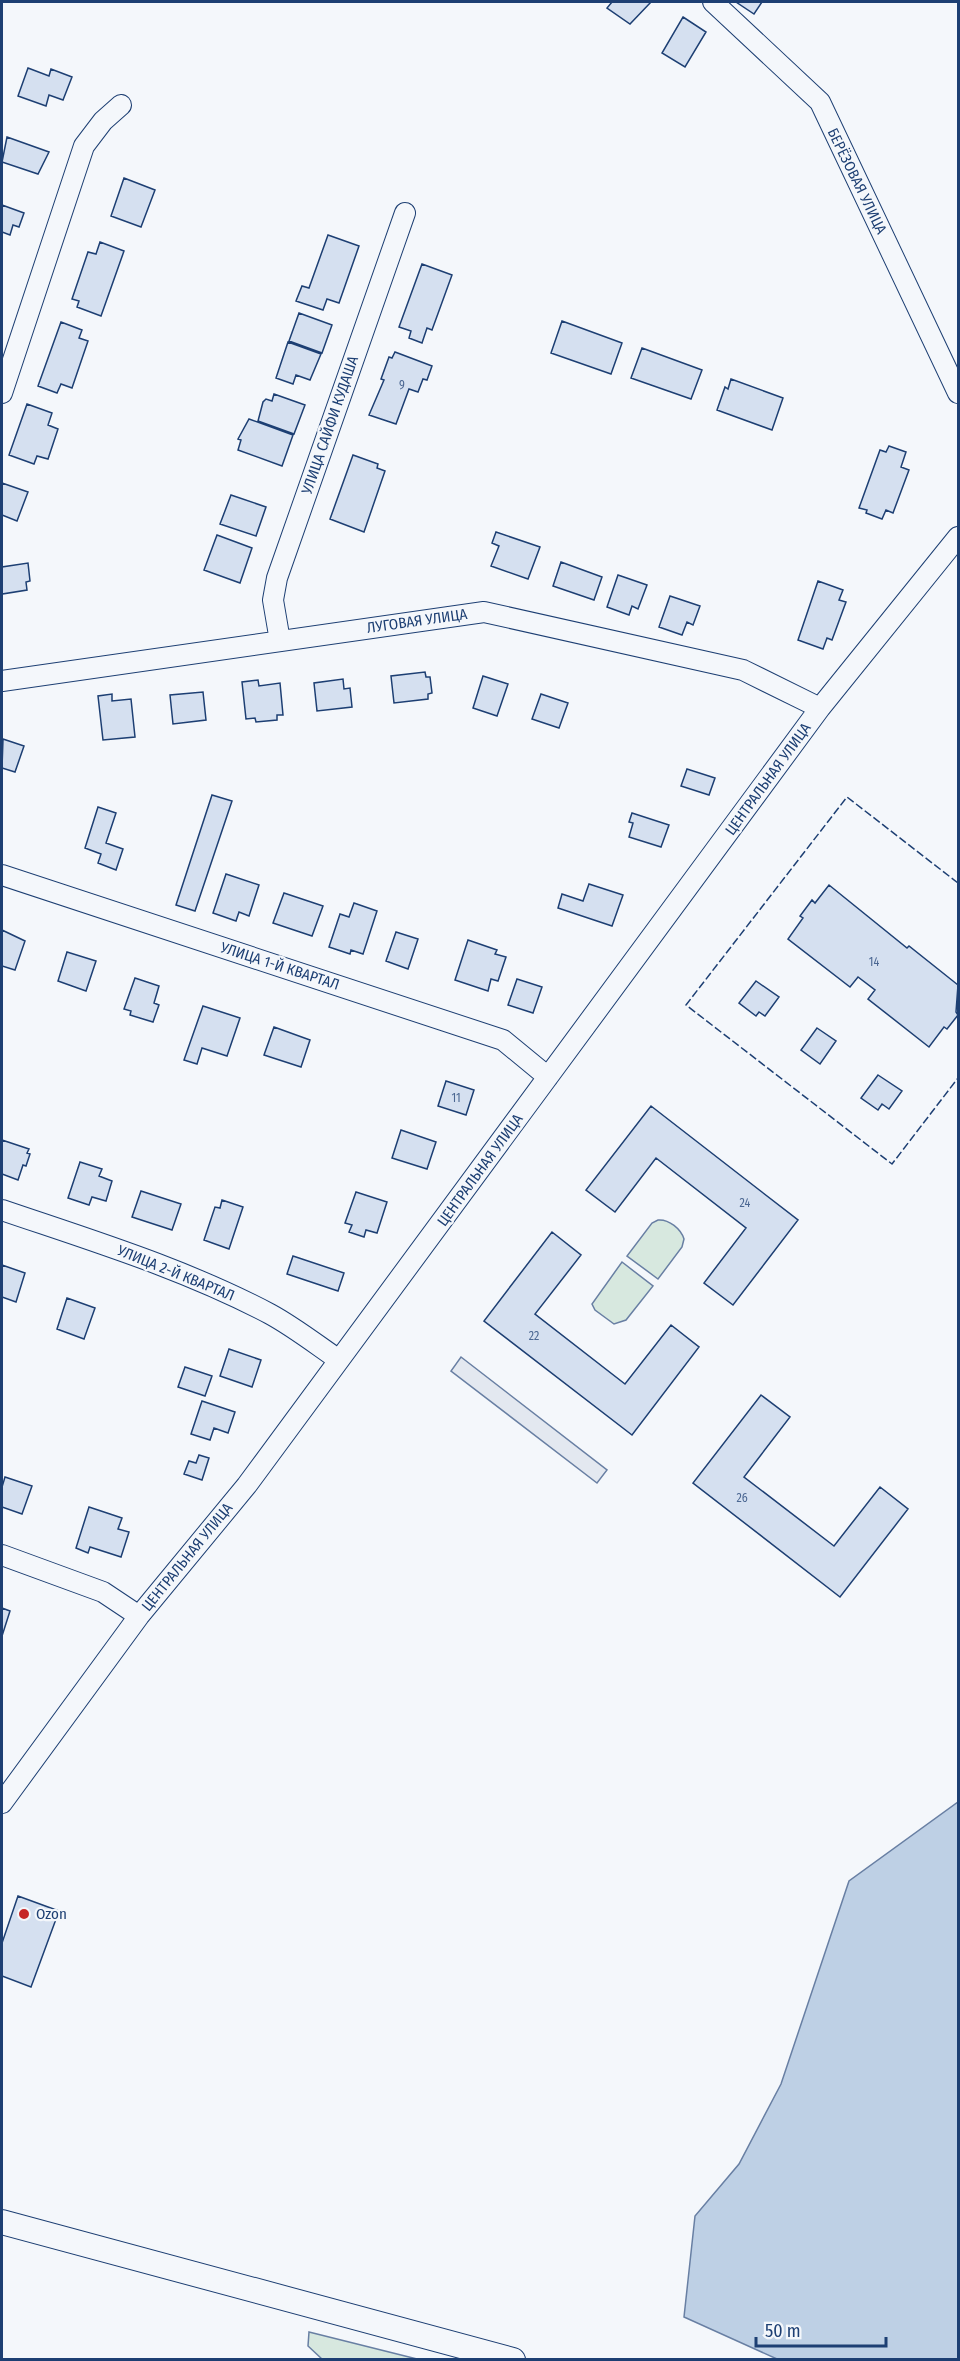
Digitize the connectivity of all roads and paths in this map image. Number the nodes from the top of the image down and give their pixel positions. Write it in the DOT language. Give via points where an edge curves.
graph roads {
  1 [pos="713,2"];
  2 [pos="122,105"];
  3 [pos="405,213"];
  4 [pos="2,393"];
  5 [pos="958,393"];
  6 [pos="958,537"];
  7 [pos="280,641"];
  8 [pos="2,681"];
  9 [pos="820,708"];
  10 [pos="2,875"];
  11 [pos="548,1077"];
  12 [pos="2,1210"];
  13 [pos="339,1360"];
  14 [pos="2,1555"];
  15 [pos="139,1616"];
  16 [pos="2,1803"];
  17 [pos="2,2222"];
  18 [pos="513,2360"];
  1 -- 5 [label="street, БЕРЁЗОВАЯ УЛИЦА" via="820,102"];
  2 -- 4 [label="street" via="103,121 84,146"];
  3 -- 7 [label="street, УЛИЦА САЙФИ КУДАША" via="277,578 273,600"];
  6 -- 9 [label="street, ЦЕНТРАЛЬНАЯ УЛИЦА"];
  7 -- 8 [label="street, ЛУГОВАЯ УЛИЦА"];
  7 -- 9 [label="street, ЛУГОВАЯ УЛИЦА" via="484,612 742,670"];
  9 -- 11 [label="street, ЦЕНТРАЛЬНАЯ УЛИЦА"];
  10 -- 11 [label="street, УЛИЦА 1-Й КВАРТАЛ" via="503,1040"];
  11 -- 13 [label="street, ЦЕНТРАЛЬНАЯ УЛИЦА"];
  12 -- 13 [label="street, УЛИЦА 2-Й КВАРТАЛ" via="142,1257 215,1288 272,1315"];
  13 -- 15 [label="street, ЦЕНТРАЛЬНАЯ УЛИЦА" via="247,1485"];
  14 -- 15 [label="street" via="103,1592"];
  15 -- 16 [label="street, ЦЕНТРАЛЬНАЯ УЛИЦА"];
  17 -- 18 [label="main road"];
}
